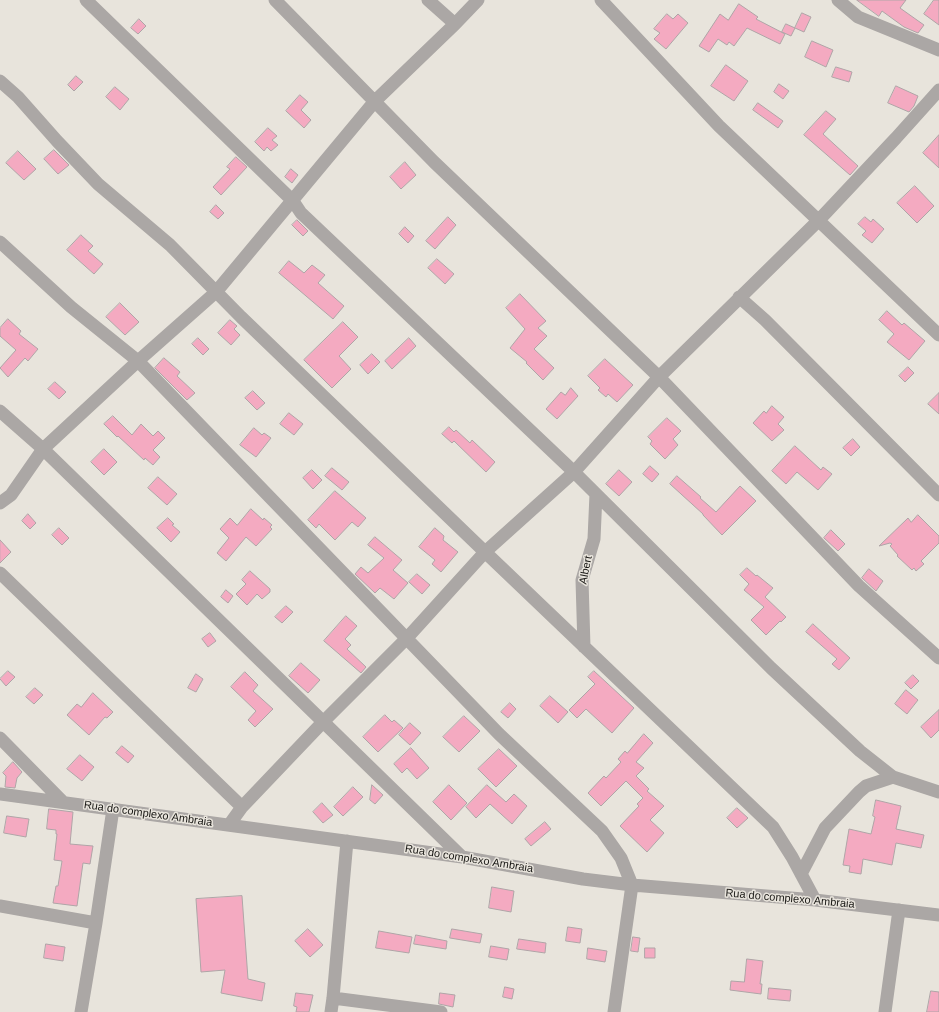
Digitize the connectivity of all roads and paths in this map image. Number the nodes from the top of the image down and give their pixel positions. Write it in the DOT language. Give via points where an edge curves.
graph roads {
  1 [pos="86,0"];
  2 [pos="275,0"];
  3 [pos="428,0"];
  4 [pos="478,0"];
  5 [pos="601,0"];
  6 [pos="838,0"];
  7 [pos="455,24"];
  8 [pos="939,50"];
  9 [pos="0,81"];
  10 [pos="939,90"];
  11 [pos="375,101"];
  12 [pos="293,201"];
  13 [pos="819,220"];
  14 [pos="0,242"];
  15 [pos="216,292"];
  16 [pos="739,297"];
  17 [pos="939,335"];
  18 [pos="138,361"];
  19 [pos="659,377"];
  20 [pos="0,412"];
  21 [pos="43,449"];
  22 [pos="574,472"];
  23 [pos="596,494"];
  24 [pos="939,496"];
  25 [pos="0,503"];
  26 [pos="485,552"];
  27 [pos="0,573"];
  28 [pos="407,638"];
  29 [pos="584,648"];
  30 [pos="939,658"];
  31 [pos="323,722"];
  32 [pos="0,738"];
  33 [pos="893,777"];
  34 [pos="939,792"];
  35 [pos="0,794"];
  36 [pos="63,802"];
  37 [pos="242,807"];
  38 [pos="113,810"];
  39 [pos="229,825"];
  40 [pos="347,841"];
  41 [pos="462,857"];
  42 [pos="801,874"];
  43 [pos="632,885"];
  44 [pos="815,900"];
  45 [pos="0,906"];
  46 [pos="899,910"];
  47 [pos="939,915"];
  48 [pos="96,923"];
  49 [pos="333,998"];
  50 [pos="81,1012"];
  51 [pos="331,1012"];
  52 [pos="441,1012"];
  53 [pos="614,1012"];
  54 [pos="885,1012"];
  1 -- 12 [label="street"];
  2 -- 11 [label="street"];
  3 -- 7 [label="street"];
  4 -- 7 [label="street"];
  5 -- 13 [label="street" via="718,126"];
  6 -- 8 [label="street" via="858,17"];
  7 -- 11 [label="street"];
  9 -- 15 [label="street" via="18,97 98,184 170,245"];
  10 -- 13 [label="street"];
  11 -- 12 [label="street"];
  11 -- 19 [label="street"];
  12 -- 15 [label="street"];
  12 -- 22 [label="street" via="302,213"];
  13 -- 16 [label="street"];
  13 -- 17 [label="street"];
  14 -- 18 [label="street" via="71,307"];
  15 -- 18 [label="street"];
  15 -- 26 [label="street"];
  16 -- 19 [label="street"];
  16 -- 24 [label="street" via="765,320"];
  18 -- 21 [label="street"];
  18 -- 28 [label="street"];
  19 -- 22 [label="street"];
  19 -- 30 [label="street" via="859,586"];
  20 -- 21 [label="street"];
  21 -- 25 [label="street" via="10,495"];
  21 -- 31 [label="street"];
  22 -- 23 [label="street"];
  22 -- 26 [label="street"];
  23 -- 29 [label="street, Albert" via="594,539 582,580"];
  23 -- 33 [label="street" via="770,668 860,751"];
  26 -- 28 [label="street"];
  26 -- 29 [label="street"];
  27 -- 37 [label="street"];
  28 -- 31 [label="street"];
  28 -- 43 [label="street" via="499,734 602,831 621,858"];
  29 -- 42 [label="street" via="773,826"];
  31 -- 37 [label="street"];
  31 -- 41 [label="street"];
  32 -- 36 [label="street"];
  33 -- 34 [label="street"];
  33 -- 42 [label="street" via="866,786 859,792 825,828"];
  35 -- 36 [label="street, Rua do complexo Ambraia"];
  36 -- 38 [label="street, Rua do complexo Ambraia"];
  37 -- 39 [label="street"];
  38 -- 39 [label="street, Rua do complexo Ambraia"];
  38 -- 48 [label="street"];
  39 -- 40 [label="street, Rua do complexo Ambraia"];
  40 -- 41 [label="street, Rua do complexo Ambraia"];
  40 -- 49 [label="street"];
  41 -- 43 [label="street, Rua do complexo Ambraia" via="583,879"];
  42 -- 44 [label="street"];
  43 -- 44 [label="street, Rua do complexo Ambraia"];
  43 -- 53 [label="street"];
  44 -- 46 [label="street, Rua do complexo Ambraia"];
  45 -- 48 [label="street"];
  46 -- 47 [label="street, Rua do complexo Ambraia"];
  46 -- 54 [label="street"];
  48 -- 50 [label="street"];
  49 -- 51 [label="street"];
  49 -- 52 [label="street"];
}
